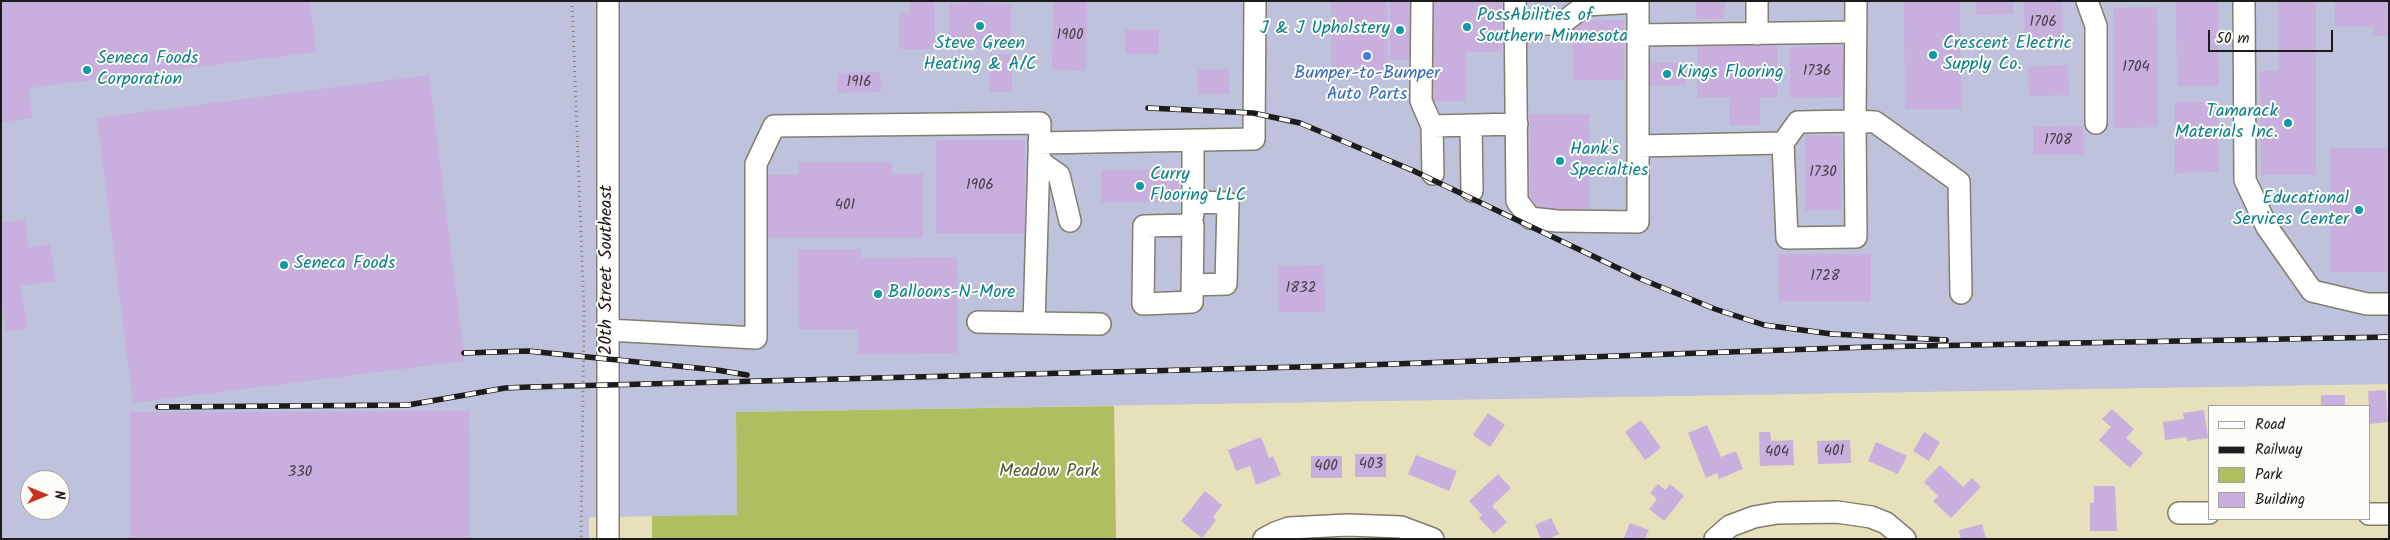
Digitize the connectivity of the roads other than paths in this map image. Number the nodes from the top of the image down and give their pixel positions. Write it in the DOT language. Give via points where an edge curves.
graph roads {
  1 [pos="608,1"];
  2 [pos="1255,1"];
  3 [pos="1422,1"];
  4 [pos="1515,1"];
  5 [pos="1757,1"];
  6 [pos="1856,1"];
  7 [pos="2087,1"];
  8 [pos="2244,1"];
  9 [pos="1638,2"];
  10 [pos="1516,24"];
  11 [pos="1856,32"];
  12 [pos="1757,34"];
  13 [pos="1638,35"];
  14 [pos="1855,121"];
  15 [pos="1517,124"];
  16 [pos="2096,124"];
  17 [pos="1471,125"];
  18 [pos="1432,126"];
  19 [pos="1193,140"];
  20 [pos="1784,143"];
  21 [pos="1638,146"];
  22 [pos="1039,152"];
  23 [pos="1433,174"];
  24 [pos="1472,191"];
  25 [pos="1193,202"];
  26 [pos="1070,221"];
  27 [pos="1193,225"];
  28 [pos="1192,285"];
  29 [pos="1961,293"];
  30 [pos="2389,304"];
  31 [pos="978,322"];
  32 [pos="1034,323"];
  33 [pos="1100,324"];
  34 [pos="608,330"];
  35 [pos="2179,513"];
  36 [pos="2208,513"];
  37 [pos="2370,514"];
  38 [pos="2389,514"];
  39 [pos="608,539"];
  40 [pos="1264,539"];
  41 [pos="1433,539"];
  42 [pos="1715,539"];
  43 [pos="1905,539"];
  1 -- 34 [label="street, 20th Street Southeast"];
  2 -- 19 [label="street" via="1254,139"];
  3 -- 18 [label="street" via="1422,101"];
  4 -- 10 [label="street"];
  5 -- 12 [label="street"];
  6 -- 11 [label="street"];
  7 -- 16 [label="street" via="2096,26"];
  8 -- 30 [label="street" via="2245,180 2248,188 2267,227 2312,291 2367,304"];
  9 -- 10 [label="street" via="1586,4 1561,24"];
  9 -- 13 [label="street"];
  10 -- 15 [label="street"];
  11 -- 12 [label="street"];
  11 -- 14 [label="street"];
  12 -- 13 [label="street"];
  13 -- 21 [label="street"];
  14 -- 20 [label="street" via="1798,122"];
  14 -- 20 [label="street" via="1856,237 1786,238"];
  14 -- 29 [label="street" via="1875,122 1959,182"];
  15 -- 17 [label="street"];
  15 -- 21 [label="street" via="1517,201 1530,218 1638,222"];
  17 -- 18 [label="street"];
  17 -- 24 [label="street"];
  18 -- 23 [label="street"];
  19 -- 22 [label="street"];
  19 -- 25 [label="street"];
  20 -- 21 [label="street"];
  22 -- 26 [label="street" via="1060,175"];
  22 -- 32 [label="street"];
  22 -- 34 [label="street" via="1040,123 774,126 756,164 756,338"];
  25 -- 27 [label="street"];
  25 -- 28 [label="street" via="1228,203 1226,284"];
  27 -- 28 [label="street"];
  27 -- 28 [label="street" via="1144,226 1143,304 1192,302"];
  31 -- 32 [label="street"];
  32 -- 33 [label="street"];
  34 -- 39 [label="street, 20th Street Southeast"];
  35 -- 36 [label="street"];
  37 -- 38 [label="street"];
  40 -- 41 [label="street" via="1289,528 1347,525 1401,527"];
  42 -- 43 [label="street" via="1740,521 1763,514 1796,512 1865,516 1886,523"];
}
